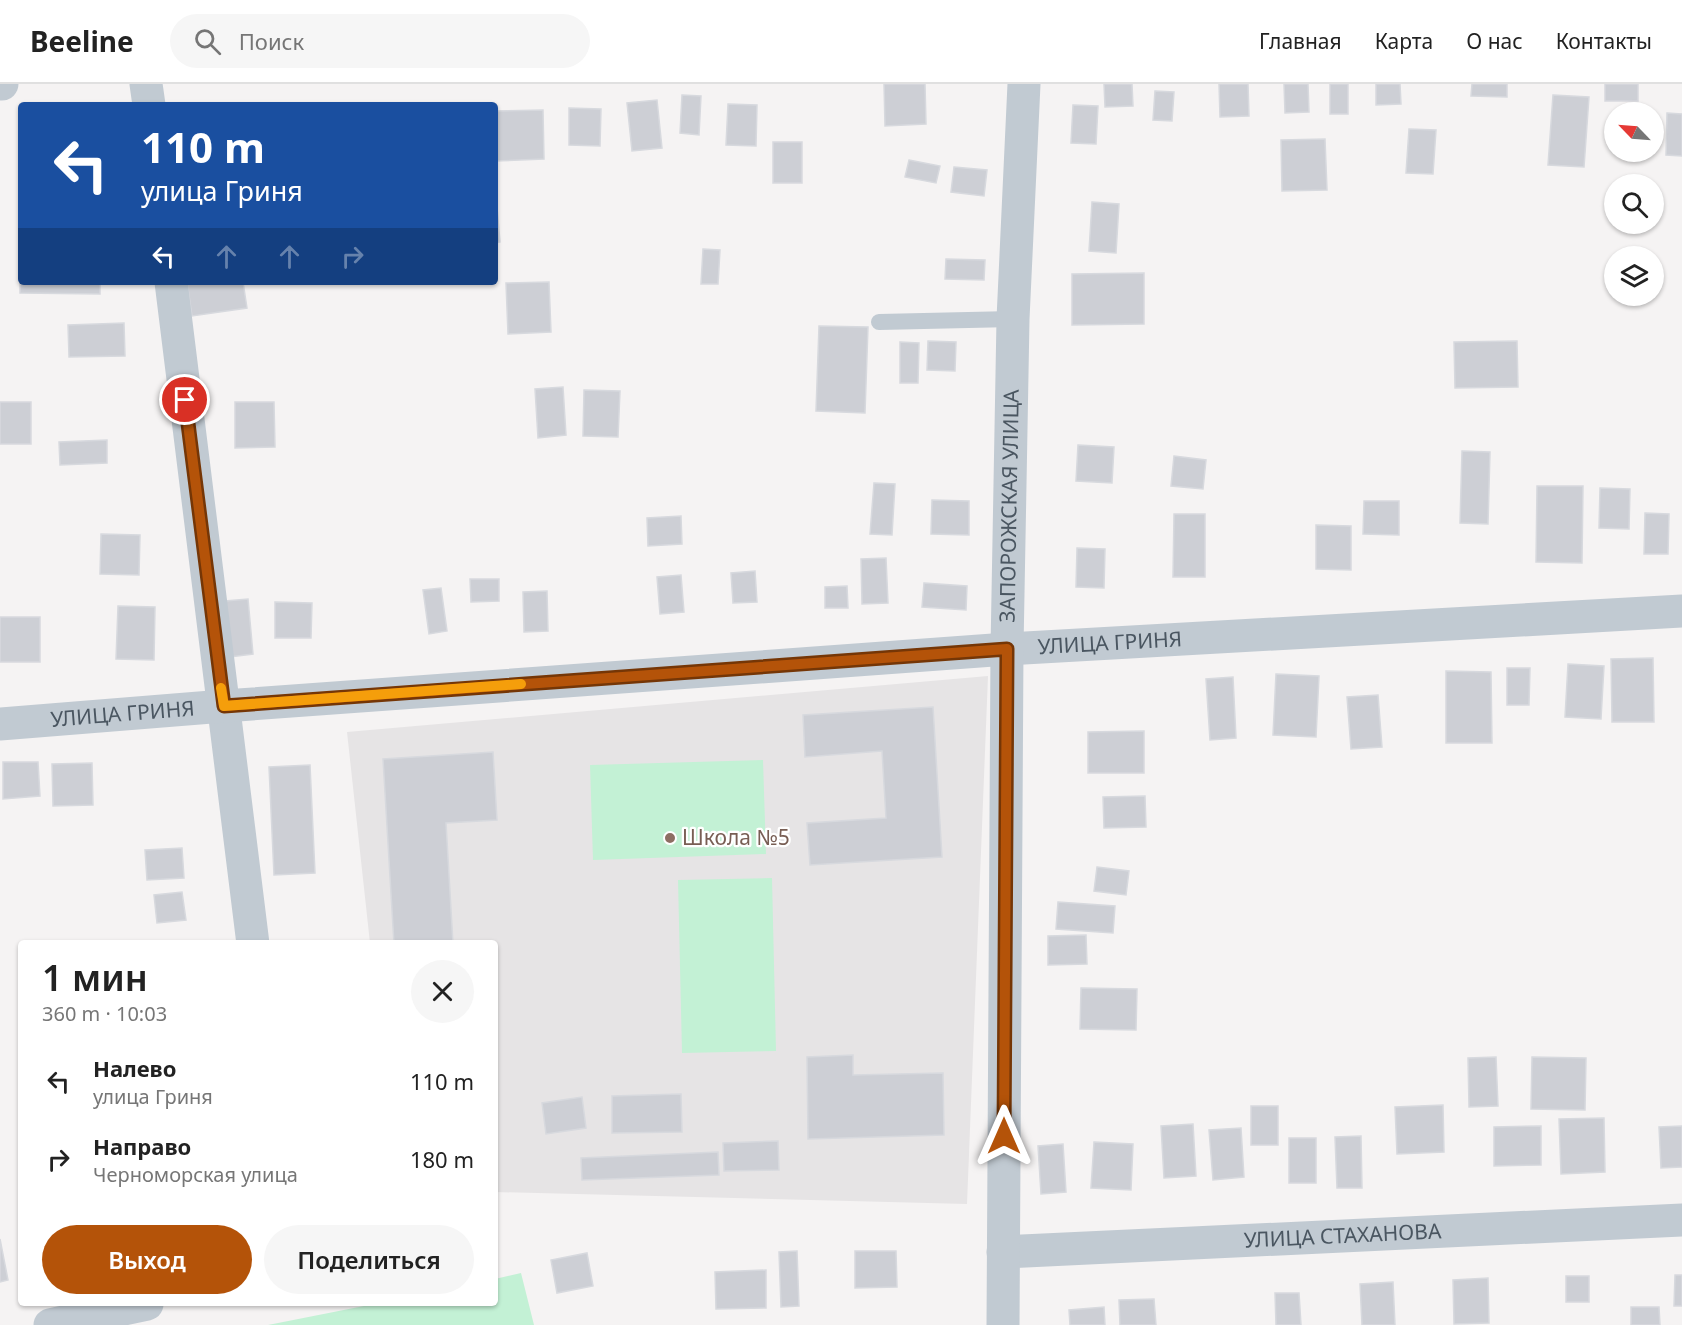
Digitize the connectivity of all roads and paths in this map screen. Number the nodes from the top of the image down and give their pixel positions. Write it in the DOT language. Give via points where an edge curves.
graph roads {
  1 [pos="146,84"];
  2 [pos="1024,84"];
  3 [pos="149,102"];
  4 [pos="171,285"];
  5 [pos="1013,319"];
  6 [pos="879,322"];
  7 [pos="1682,611"];
  8 [pos="1007,649"];
  9 [pos="224,706"];
  10 [pos="0,724"];
  11 [pos="253,940"];
  12 [pos="1682,1220"];
  13 [pos="1003,1252"];
  14 [pos="138,1306"];
  15 [pos="50,1325"];
  16 [pos="1003,1325"];
  1 -- 3 [label="street"];
  2 -- 5 [label="street, ЗАПОРОЖСКАЯ УЛИЦА"];
  4 -- 9 [label="street"];
  5 -- 6 [label="lane"];
  5 -- 8 [label="street, ЗАПОРОЖСКАЯ УЛИЦА"];
  7 -- 8 [label="street, УЛИЦА ГРИНЯ"];
  8 -- 9 [label="street, УЛИЦА ГРИНЯ"];
  8 -- 13 [label="street, ЗАПОРОЖСКАЯ УЛИЦА"];
  9 -- 10 [label="street, УЛИЦА ГРИНЯ"];
  9 -- 11 [label="street"];
  12 -- 13 [label="street, УЛИЦА СТАХАНОВА"];
  13 -- 16 [label="street, ЗАПОРОЖСКАЯ УЛИЦА"];
  14 -- 15 [label="street"];
}
